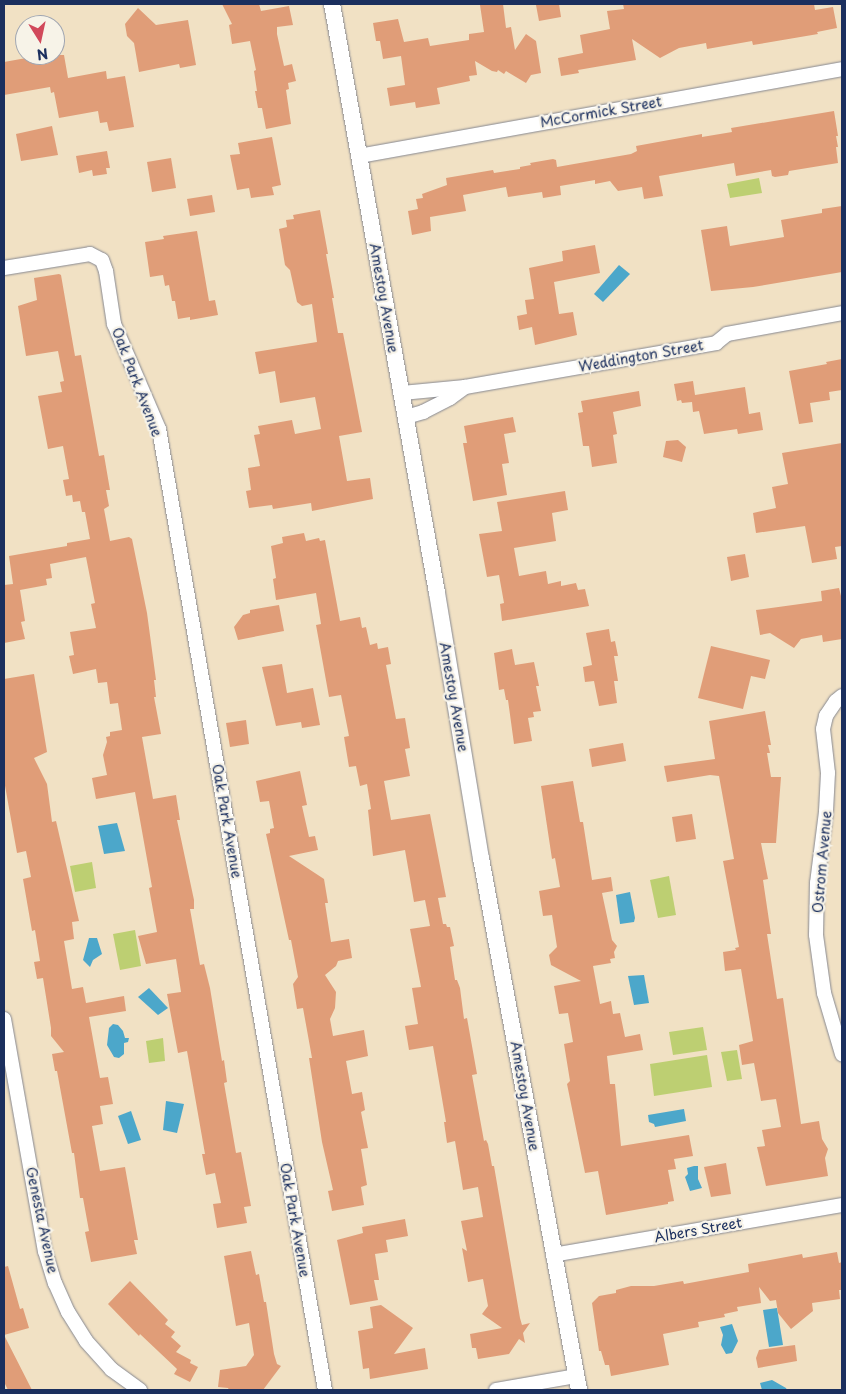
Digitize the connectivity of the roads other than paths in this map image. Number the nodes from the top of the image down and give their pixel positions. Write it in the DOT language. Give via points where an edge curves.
graph roads {
  1 [pos="332,4"];
  2 [pos="842,69"];
  3 [pos="359,156"];
  4 [pos="4,268"];
  5 [pos="842,314"];
  6 [pos="466,387"];
  7 [pos="402,393"];
  8 [pos="406,417"];
  9 [pos="839,699"];
  10 [pos="4,1019"];
  11 [pos="842,1054"];
  12 [pos="842,1204"];
  13 [pos="553,1254"];
  14 [pos="577,1383"];
  15 [pos="140,1390"];
  16 [pos="324,1390"];
  17 [pos="496,1390"];
  1 -- 3 [label="street, Amestoy Avenue"];
  2 -- 3 [label="street, McCormick Street"];
  3 -- 7 [label="street, Amestoy Avenue"];
  4 -- 16 [label="street, Oak Park Avenue" via="90,254 102,260 114,324 159,429"];
  5 -- 6 [label="street, Weddington Street" via="727,334 716,343"];
  6 -- 7 [label="street, Weddington Street"];
  6 -- 8 [label="street, Weddington Street" via="423,412"];
  7 -- 8 [label="street, Amestoy Avenue"];
  8 -- 13 [label="street, Amestoy Avenue"];
  9 -- 11 [label="street, Ostrom Avenue" via="826,716 823,729 828,773 817,883 816,935 824,993"];
  10 -- 15 [label="street, Genesta Avenue" via="45,1251 55,1282 68,1312 86,1340 111,1369"];
  12 -- 13 [label="street, Albers Street"];
  13 -- 14 [label="street, Amestoy Avenue"];
  14 -- 17 [label="street"];
}
